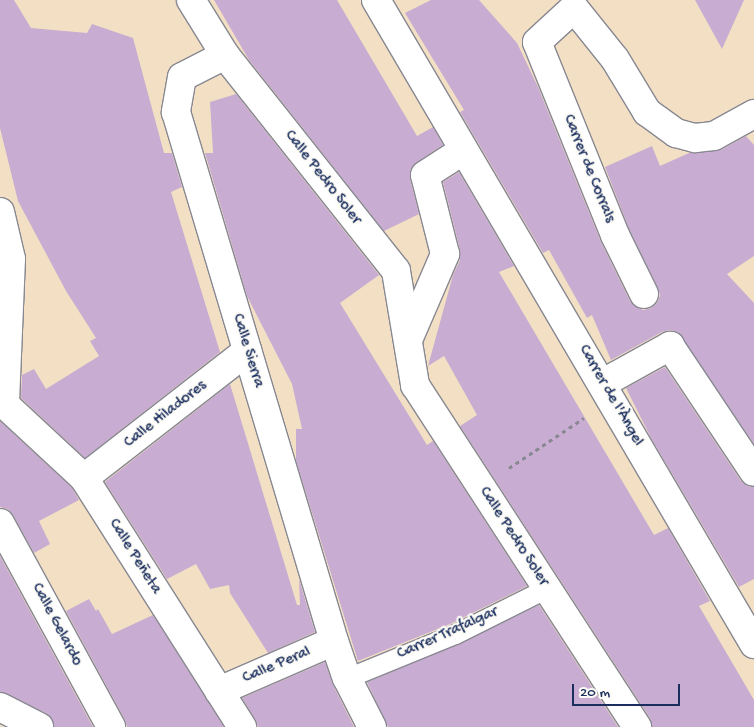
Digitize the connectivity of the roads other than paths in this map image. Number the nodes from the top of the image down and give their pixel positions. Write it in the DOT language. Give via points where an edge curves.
graph roads {
  1 [pos="191,0"];
  2 [pos="376,0"];
  3 [pos="225,55"];
  4 [pos="754,114"];
  5 [pos="464,150"];
  6 [pos="0,212"];
  7 [pos="644,294"];
  8 [pos="408,340"];
  9 [pos="247,351"];
  10 [pos="607,391"];
  11 [pos="2,402"];
  12 [pos="754,472"];
  13 [pos="84,478"];
  14 [pos="0,523"];
  15 [pos="547,588"];
  16 [pos="334,641"];
  17 [pos="754,644"];
  18 [pos="347,678"];
  19 [pos="219,691"];
  20 [pos="0,707"];
  21 [pos="33,725"];
  22 [pos="111,727"];
  23 [pos="242,727"];
  24 [pos="372,727"];
  25 [pos="636,727"];
  1 -- 3 [label="street"];
  2 -- 5 [label="street, Carrer de l'Àngel"];
  3 -- 8 [label="street, Calle Pedro Soler" via="396,271"];
  3 -- 9 [label="street, Calle Sierra" via="182,77 176,112"];
  4 -- 7 [label="street, Carrer de Corrals" via="714,136 695,138 676,133 647,112 615,59 574,8 537,42 615,235"];
  5 -- 8 [label="street" via="425,175 445,254"];
  5 -- 10 [label="street, Carrer de l'Àngel"];
  6 -- 11 [label="street" via="11,259"];
  8 -- 15 [label="street, Calle Pedro Soler" via="415,385"];
  9 -- 13 [label="street, Calle Hiladores"];
  9 -- 16 [label="street, Calle Sierra"];
  10 -- 12 [label="street" via="670,346"];
  10 -- 17 [label="street, Carrer de l'Àngel"];
  11 -- 13 [label="street, Calle Peñeta"];
  13 -- 19 [label="street, Calle Peñeta"];
  14 -- 22 [label="street, Calle Gelardo"];
  15 -- 18 [label="lane, Carrer Trafalgar" via="455,634"];
  15 -- 25 [label="street, Calle Pedro Soler"];
  16 -- 18 [label="street, Calle Sierra"];
  16 -- 19 [label="street, Calle Peral"];
  18 -- 24 [label="street, Calle Sierra"];
  19 -- 23 [label="street, Calle Peñeta"];
  20 -- 21 [label="street"];
}
